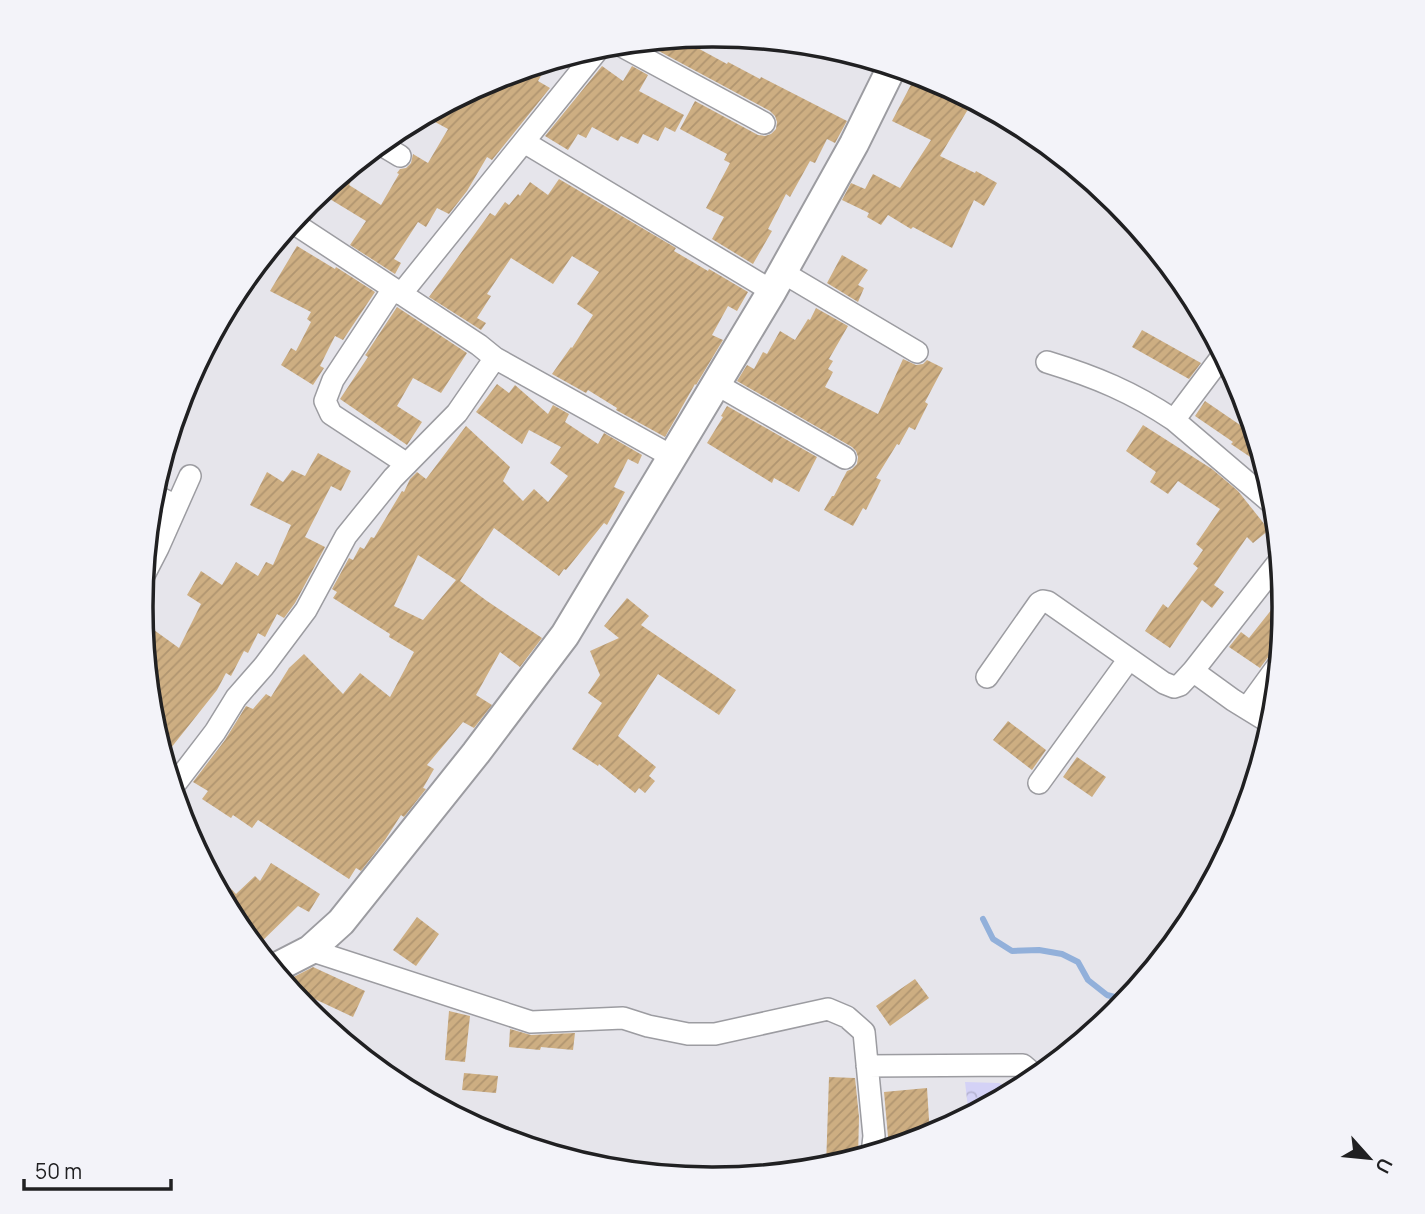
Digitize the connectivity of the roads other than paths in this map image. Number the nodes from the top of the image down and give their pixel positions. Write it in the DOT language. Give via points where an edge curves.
graph roads {
  1 [pos="634,53"];
  2 [pos="589,61"];
  3 [pos="888,76"];
  4 [pos="764,123"];
  5 [pos="524,142"];
  6 [pos="390,150"];
  7 [pos="400,156"];
  8 [pos="301,228"];
  9 [pos="777,281"];
  10 [pos="397,291"];
  11 [pos="917,352"];
  12 [pos="495,358"];
  13 [pos="1048,362"];
  14 [pos="1217,363"];
  15 [pos="716,384"];
  16 [pos="1174,419"];
  17 [pos="673,457"];
  18 [pos="845,458"];
  19 [pos="407,464"];
  20 [pos="190,476"];
  21 [pos="1260,493"];
  22 [pos="164,500"];
  23 [pos="176,506"];
  24 [pos="158,536"];
  25 [pos="1271,571"];
  26 [pos="1129,659"];
  27 [pos="1193,671"];
  28 [pos="987,677"];
  29 [pos="1267,681"];
  30 [pos="1247,708"];
  31 [pos="1261,717"];
  32 [pos="179,778"];
  33 [pos="1039,783"];
  34 [pos="310,950"];
  35 [pos="282,964"];
  36 [pos="867,1066"];
  37 [pos="1027,1069"];
  38 [pos="873,1143"];
  1 -- 4 [label="street"];
  2 -- 5 [label="street"];
  3 -- 9 [label="street"];
  5 -- 9 [label="street"];
  5 -- 10 [label="street"];
  6 -- 7 [label="street"];
  8 -- 10 [label="street"];
  9 -- 11 [label="street"];
  9 -- 15 [label="street"];
  10 -- 12 [label="street"];
  10 -- 19 [label="street" via="333,380 325,401 331,414"];
  12 -- 17 [label="street"];
  12 -- 19 [label="street" via="457,413"];
  13 -- 16 [label="street" via="1115,385"];
  14 -- 16 [label="street"];
  15 -- 17 [label="street"];
  15 -- 18 [label="street"];
  16 -- 21 [label="street"];
  17 -- 34 [label="street" via="565,635 526,689 341,922"];
  19 -- 32 [label="street" via="346,536 306,610"];
  20 -- 23 [label="street"];
  22 -- 23 [label="street"];
  23 -- 24 [label="street"];
  25 -- 27 [label="street"];
  26 -- 27 [label="street" via="1174,687"];
  26 -- 28 [label="street" via="1043,601"];
  26 -- 33 [label="street"];
  27 -- 30 [label="street"];
  29 -- 30 [label="street"];
  30 -- 31 [label="street"];
  34 -- 35 [label="street"];
  34 -- 36 [label="street" via="531,1022 623,1018 688,1034 715,1034 828,1009 864,1032"];
  36 -- 37 [label="street" via="1023,1065"];
  36 -- 38 [label="street"];
}
